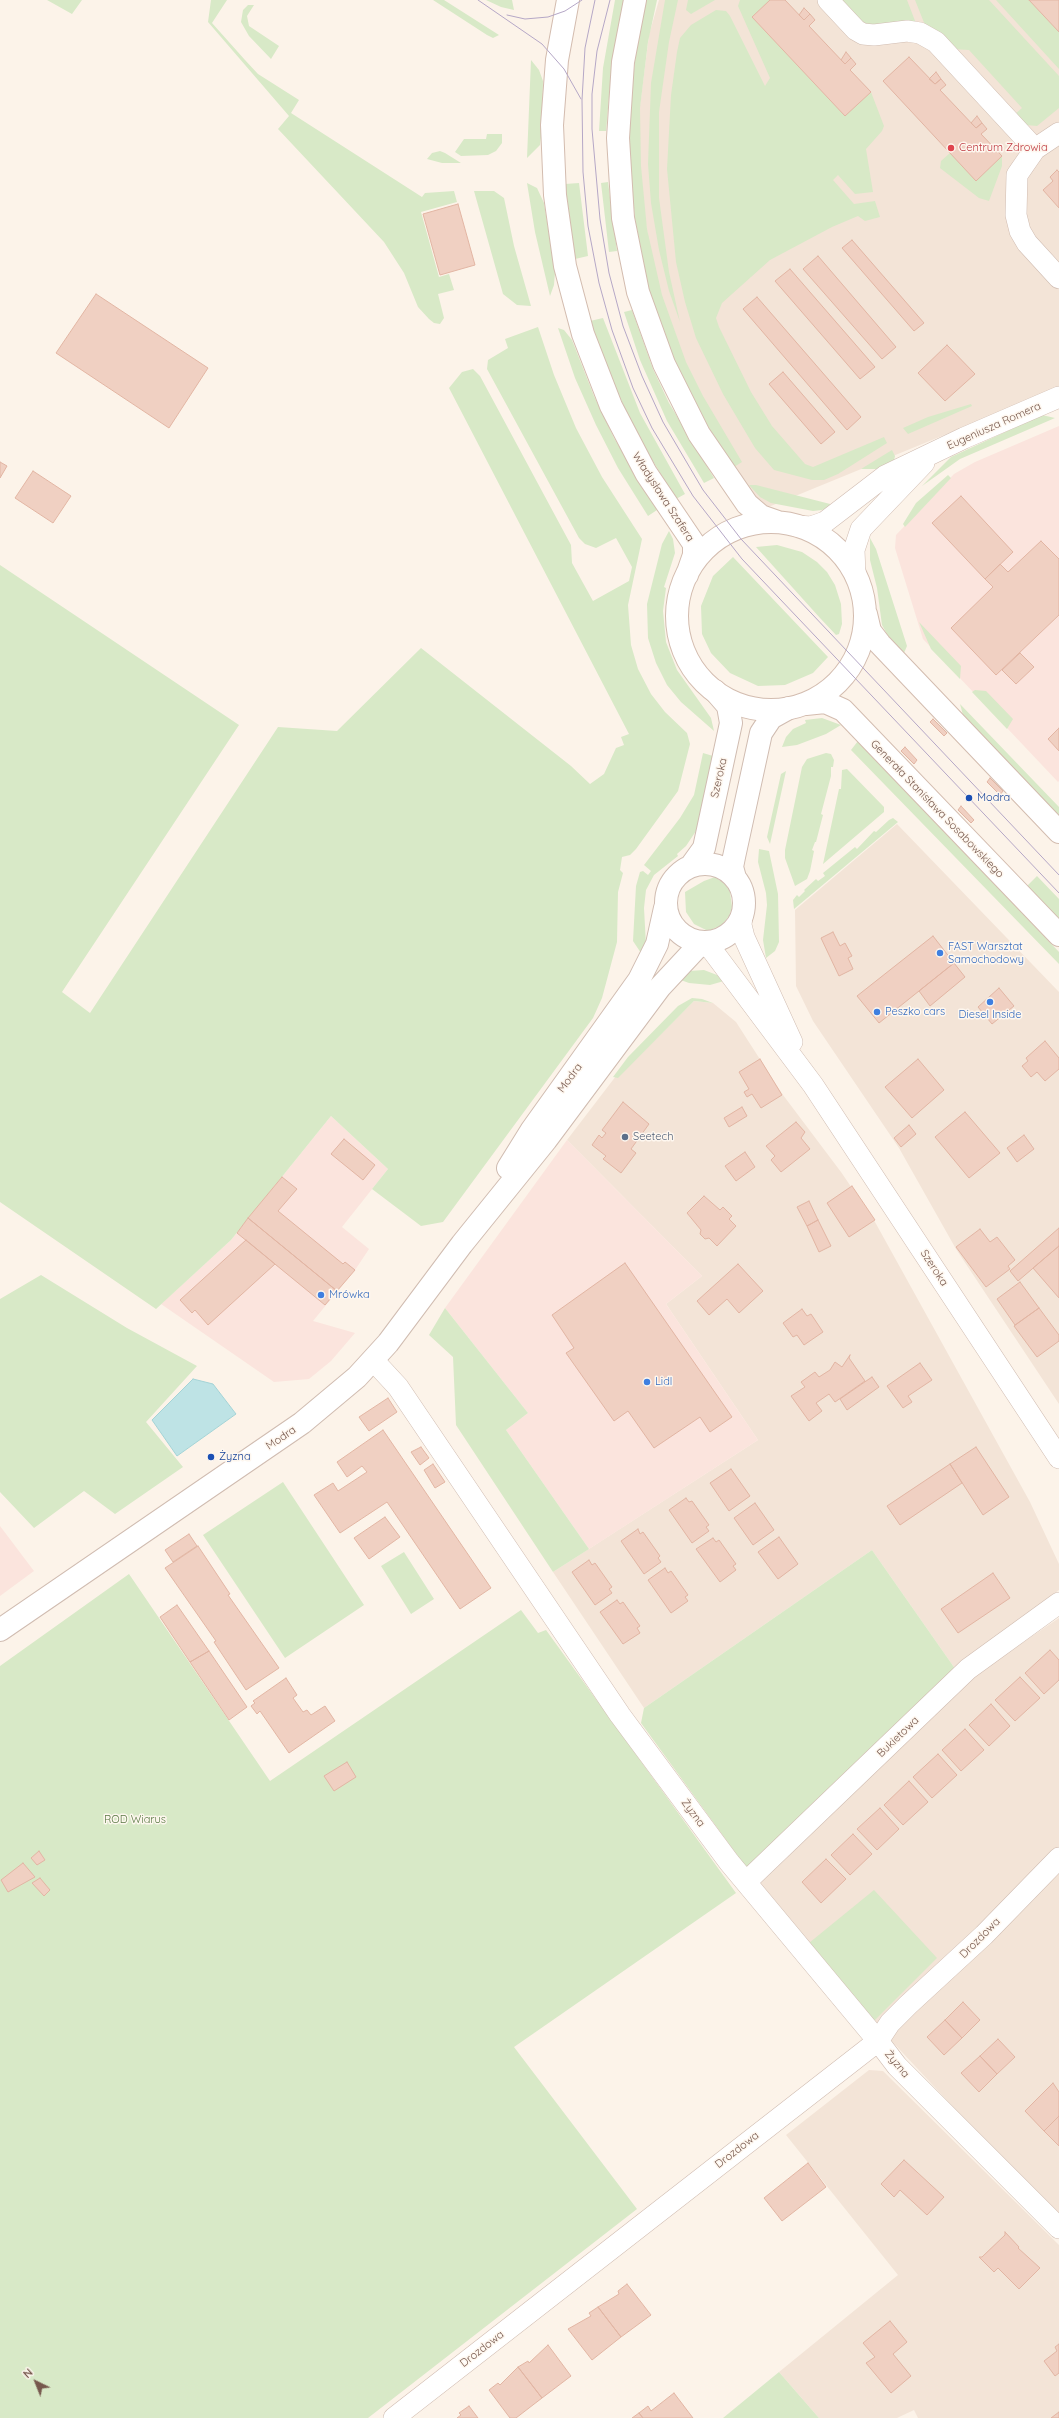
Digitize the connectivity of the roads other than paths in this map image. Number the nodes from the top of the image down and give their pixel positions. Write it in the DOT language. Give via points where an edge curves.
graph roads {
  1 [pos="568,0"];
  2 [pos="635,0"];
  3 [pos="828,0"];
  4 [pos="1059,133"];
  5 [pos="1035,149"];
  6 [pos="1059,278"];
  7 [pos="1059,397"];
  8 [pos="929,457"];
  9 [pos="788,524"];
  10 [pos="855,574"];
  11 [pos="687,575"];
  12 [pos="865,607"];
  13 [pos="715,692"];
  14 [pos="797,706"];
  15 [pos="1059,832"];
  16 [pos="691,866"];
  17 [pos="735,878"];
  18 [pos="665,908"];
  19 [pos="742,915"];
  20 [pos="1059,936"];
  21 [pos="702,942"];
  22 [pos="809,1079"];
  23 [pos="462,1244"];
  24 [pos="373,1360"];
  25 [pos="1059,1458"];
  26 [pos="1059,1603"];
  27 [pos="0,1630"];
  28 [pos="1059,1858"];
  29 [pos="746,1882"];
  30 [pos="878,2041"];
  31 [pos="1059,2228"];
  32 [pos="394,2418"];
  1 -- 11 [label="main road, Władysława Szafera" via="557,60 552,125 555,194 565,266 583,334 613,411 646,473 694,544 694,555"];
  2 -- 9 [label="main road" via="622,66 618,138 624,222 638,292 661,359 699,434 747,504 761,516"];
  3 -- 5 [label="street" via="856,30 863,34 907,31 920,33 936,42"];
  4 -- 5 [label="street"];
  5 -- 6 [label="street" via="1017,175 1016,215 1020,231 1027,243"];
  7 -- 8 [label="street, Eugeniusza Romera" via="964,438"];
  8 -- 9 [label="street, Eugeniusza Romera" via="875,482 829,520 810,527"];
  8 -- 10 [label="street, Eugeniusza Romera" via="861,529 854,550"];
  9 -- 10 [label="main road" via="813,532 834,546"];
  9 -- 11 [label="main road" via="754,524 729,532 705,550"];
  10 -- 12 [label="main road" via="862,590"];
  11 -- 13 [label="main road, Władysława Szafera" via="679,599 679,634 692,666"];
  12 -- 14 [label="main road" via="864,633 854,660 835,685"];
  12 -- 15 [label="main road" via="870,631 880,644"];
  13 -- 14 [label="main road, Generała Stanisława Sosabowskiego" via="746,707 772,710"];
  13 -- 16 [label="main road, Szeroka" via="730,709 731,723 704,848"];
  14 -- 17 [label="main road" via="771,718 761,733 732,867"];
  14 -- 20 [label="main road, Generała Stanisława Sosabowskiego" via="825,702 843,710"];
  16 -- 17 [label="main road" via="716,865"];
  16 -- 18 [label="main road" via="672,881 667,891"];
  17 -- 19 [label="main road" via="744,898"];
  18 -- 21 [label="main road" via="668,919 678,932 688,939"];
  18 -- 23 [label="main road, Modra" via="657,944 639,980 531,1131"];
  19 -- 21 [label="main road" via="737,925 725,937"];
  19 -- 22 [label="street, Szeroka" via="744,937"];
  21 -- 22 [label="street, Szeroka" via="712,950"];
  21 -- 23 [label="main road, Modra" via="666,979 546,1140"];
  22 -- 25 [label="street, Szeroka"];
  23 -- 24 [label="main road, Modra"];
  24 -- 27 [label="main road, Modra" via="340,1393 307,1420"];
  24 -- 29 [label="street, Żyzna" via="398,1388 620,1715"];
  26 -- 29 [label="street, Bukietowa" via="968,1669"];
  28 -- 30 [label="street, Drozdowa" via="984,1936 908,2005"];
  29 -- 30 [label="street, Żyzna"];
  30 -- 31 [label="street, Żyzna" via="897,2066"];
  30 -- 32 [label="street, Drozdowa"];
}
